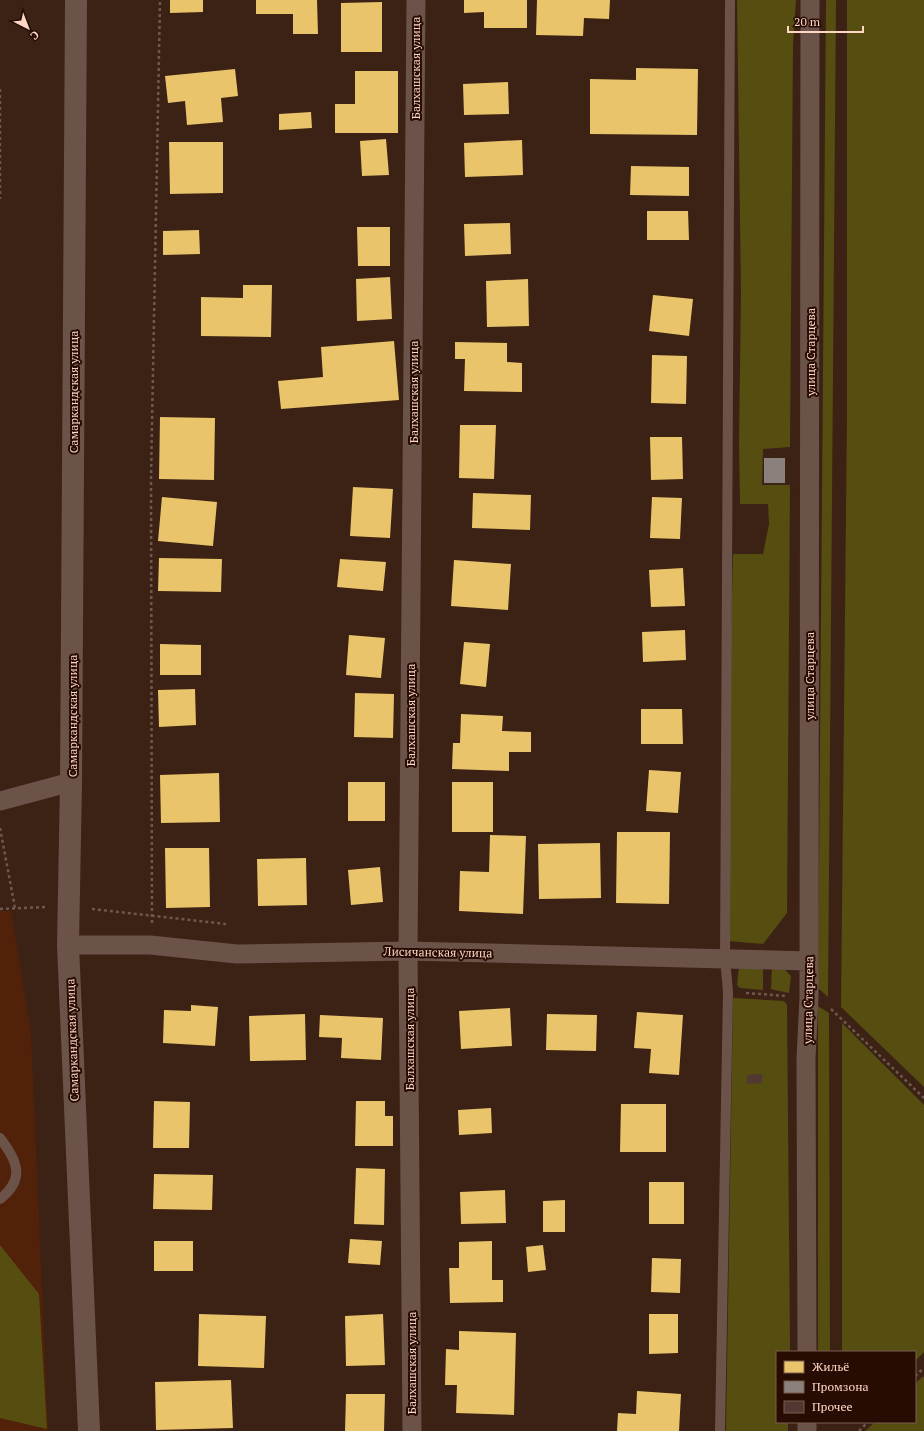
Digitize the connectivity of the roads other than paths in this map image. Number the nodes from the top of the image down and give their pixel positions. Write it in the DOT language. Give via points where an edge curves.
graph roads {
  1 [pos="76,0"];
  2 [pos="416,0"];
  3 [pos="730,0"];
  4 [pos="810,0"];
  5 [pos="71,782"];
  6 [pos="0,801"];
  7 [pos="68,945"];
  8 [pos="408,951"];
  9 [pos="725,959"];
  10 [pos="809,961"];
  11 [pos="0,1138"];
  12 [pos="0,1199"];
  13 [pos="807,1351"];
  14 [pos="88,1431"];
  15 [pos="412,1431"];
  16 [pos="720,1431"];
  1 -- 5 [label="street, Самаркандская улица"];
  2 -- 8 [label="street, Балхашская улица"];
  3 -- 9 [label="lane"];
  4 -- 10 [label="street, улица Старцева"];
  5 -- 6 [label="street"];
  5 -- 7 [label="street, Самаркандская улица"];
  7 -- 8 [label="street, Лисичанская улица" via="150,945 237,954"];
  7 -- 14 [label="street, Самаркандская улица"];
  8 -- 9 [label="street, Лисичанская улица"];
  8 -- 15 [label="street, Балхашская улица"];
  9 -- 10 [label="street, Лисичанская улица"];
  9 -- 16 [label="lane" via="728,992"];
  10 -- 13 [label="street, улица Старцева" via="806,1058"];
  11 -- 12 [label="lane" via="12,1156 17,1176 12,1188"];
}
